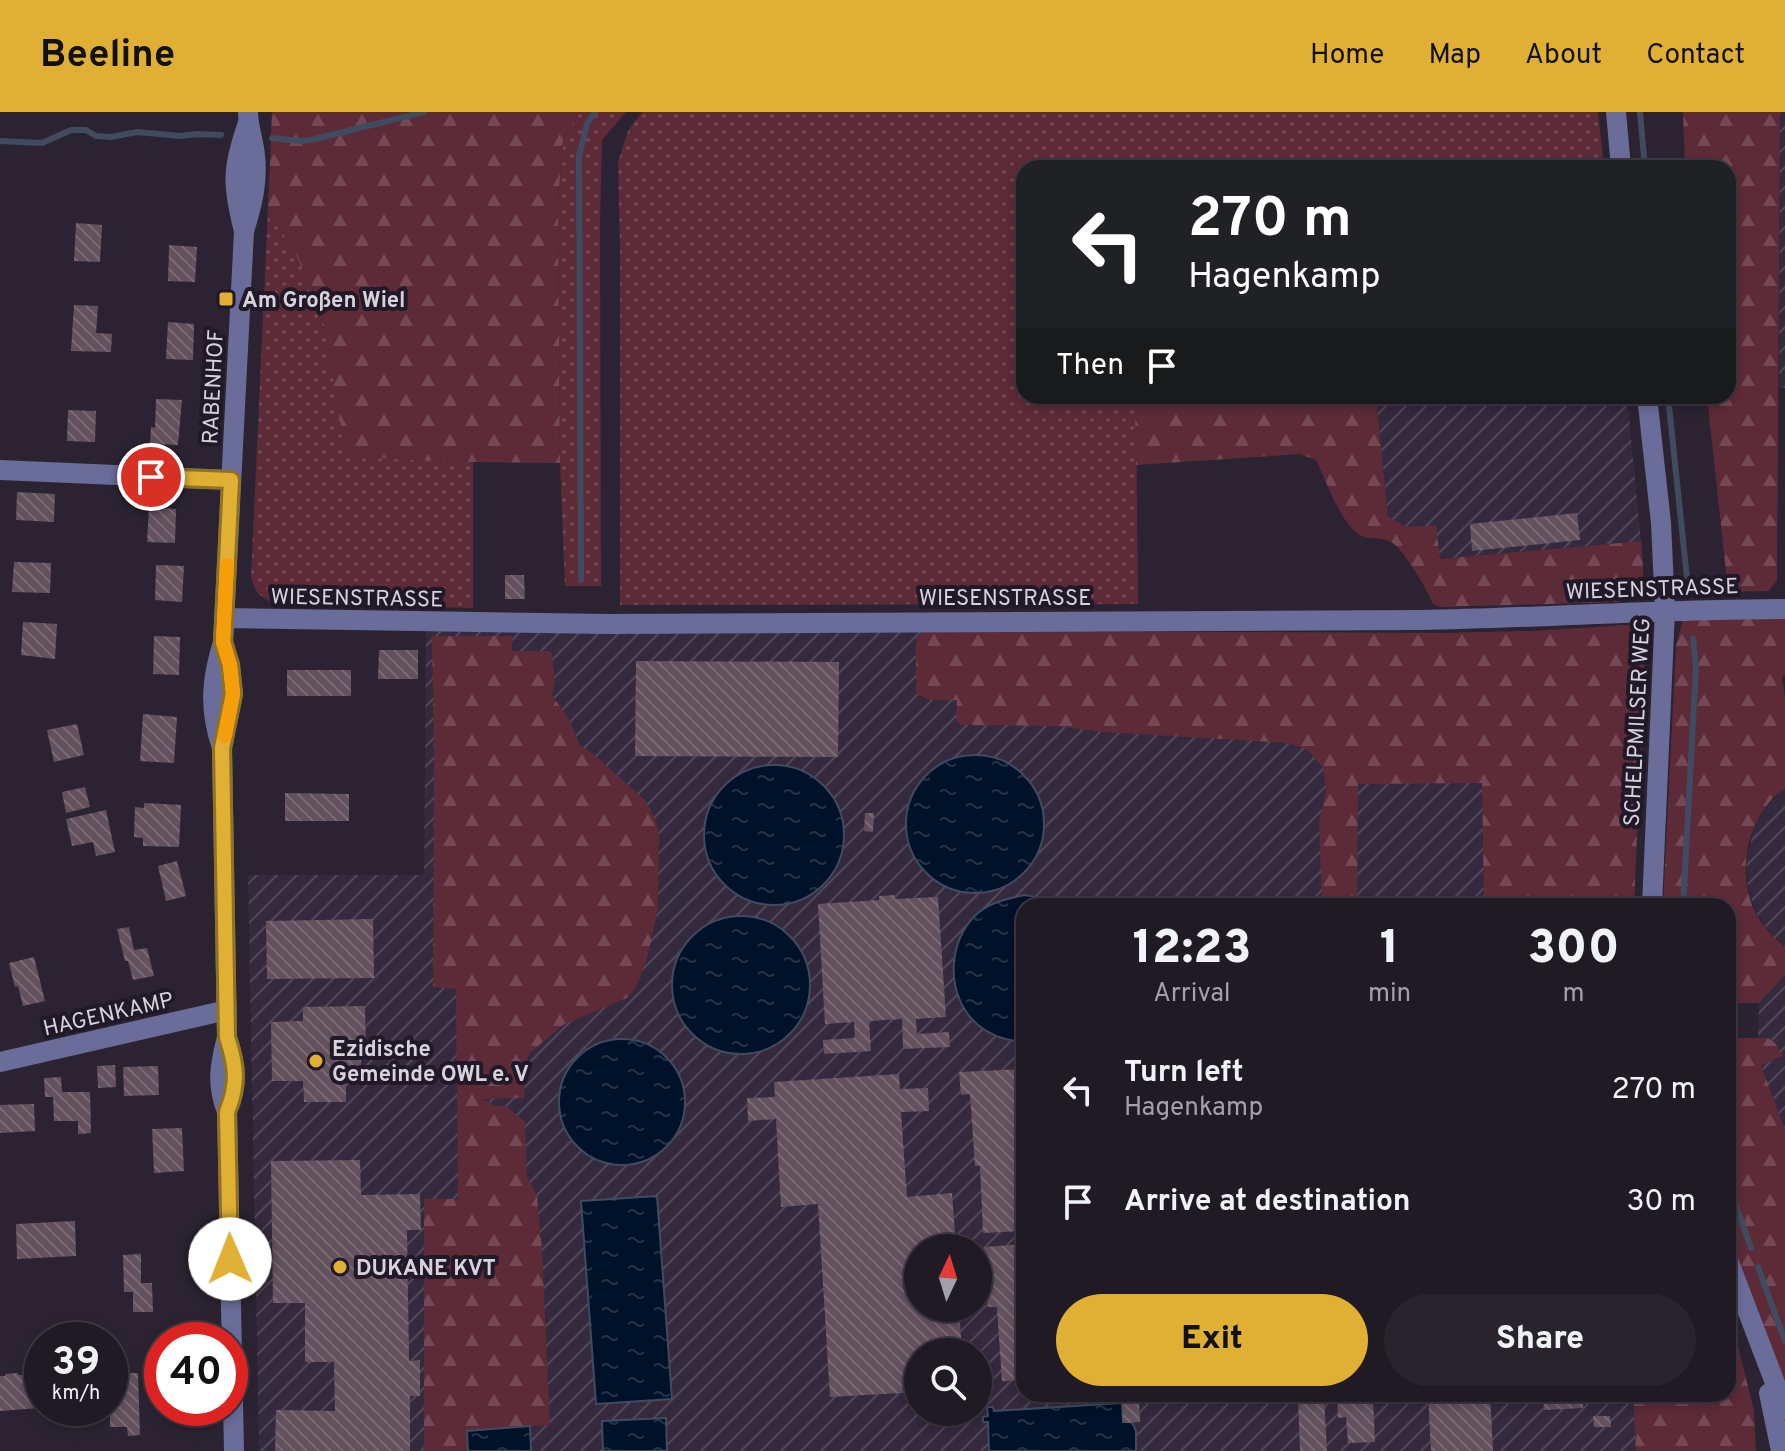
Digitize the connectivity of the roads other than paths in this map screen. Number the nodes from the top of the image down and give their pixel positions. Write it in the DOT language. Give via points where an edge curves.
graph roads {
  1 [pos="1616,112"];
  2 [pos="248,117"];
  3 [pos="1620,160"];
  4 [pos="1648,404"];
  5 [pos="0,470"];
  6 [pos="231,480"];
  7 [pos="1785,609"];
  8 [pos="1665,610"];
  9 [pos="224,618"];
  10 [pos="1652,898"];
  11 [pos="227,1010"];
  12 [pos="0,1062"];
  13 [pos="1736,1282"];
  14 [pos="1754,1331"];
  15 [pos="1785,1409"];
  16 [pos="234,1451"];
  17 [pos="1781,1451"];
  1 -- 3 [label="street"];
  2 -- 6 [label="street, RABENHOF" via="256,177 244,231"];
  4 -- 8 [label="street, SCHELPMILSER WEG"];
  5 -- 6 [label="street"];
  6 -- 9 [label="street, RABENHOF"];
  7 -- 8 [label="street, WIESENSTRASSE"];
  8 -- 9 [label="street, WIESENSTRASSE" via="1420,620 582,624"];
  8 -- 10 [label="street, SCHELPMILSER WEG"];
  9 -- 11 [label="street, RABENHOF" via="212,696 222,748"];
  11 -- 12 [label="street, HAGENKAMP"];
  11 -- 16 [label="street, RABENHOF" via="219,1068 227,1112"];
  13 -- 14 [label="street"];
  14 -- 15 [label="street"];
  14 -- 17 [label="street"];
}
